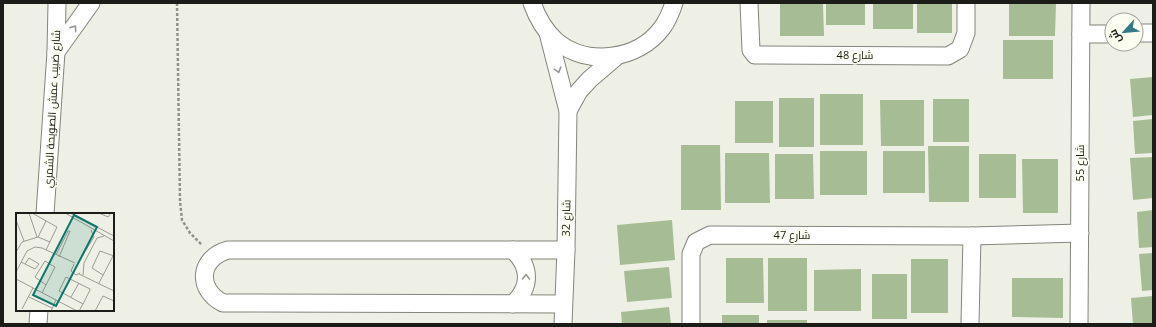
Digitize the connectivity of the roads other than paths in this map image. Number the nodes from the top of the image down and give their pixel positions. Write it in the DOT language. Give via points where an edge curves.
graph roads {
  1 [pos="57,3"];
  2 [pos="91,3"];
  3 [pos="532,3"];
  4 [pos="674,3"];
  5 [pos="749,3"];
  6 [pos="966,3"];
  7 [pos="1081,3"];
  8 [pos="548,32"];
  9 [pos="1081,34"];
  10 [pos="1104,34"];
  11 [pos="56,52"];
  12 [pos="617,56"];
  13 [pos="568,111"];
  14 [pos="45,213"];
  15 [pos="1080,233"];
  16 [pos="972,236"];
  17 [pos="513,250"];
  18 [pos="566,250"];
  19 [pos="513,304"];
  20 [pos="563,304"];
  21 [pos="39,311"];
  22 [pos="38,324"];
  23 [pos="563,324"];
  24 [pos="691,324"];
  25 [pos="970,324"];
  26 [pos="1079,324"];
  1 -- 11 [label="street, شارع ضبيب عمش الصويحة الشمري"];
  11 -- 2 [label="street, one-way"];
  3 -- 8 [label="street" via="535,14"];
  4 -- 12 [label="street" via="670,15 653,38 641,47"];
  5 -- 6 [label="street, شارع 48" via="751,50 755,55 902,56 948,56 960,49 966,33"];
  7 -- 9 [label="street, شارع 55"];
  8 -- 12 [label="street" via="557,41 579,54"];
  8 -- 13 [label="street, شارع 32, one-way"];
  9 -- 10 [label="street"];
  9 -- 15 [label="street, شارع 55"];
  11 -- 14 [label="street, شارع ضبيب عمش الصويحة الشمري"];
  12 -- 13 [label="street, شارع 32" via="579,91"];
  13 -- 18 [label="street, شارع 32"];
  15 -- 16 [label="street, شارع 47"];
  15 -- 26 [label="street, شارع 55"];
  16 -- 24 [label="street, شارع 47" via="710,235 696,242 691,254"];
  16 -- 25 [label="street"];
  17 -- 18 [label="street"];
  19 -- 17 [label="street, one-way" via="526,285 523,262"];
  17 -- 19 [label="street" via="228,250 210,261 205,275 208,289 223,303"];
  18 -- 20 [label="street, شارع 32"];
  19 -- 20 [label="street"];
  20 -- 23 [label="street, شارع 32"];
  21 -- 22 [label="street"];
}
